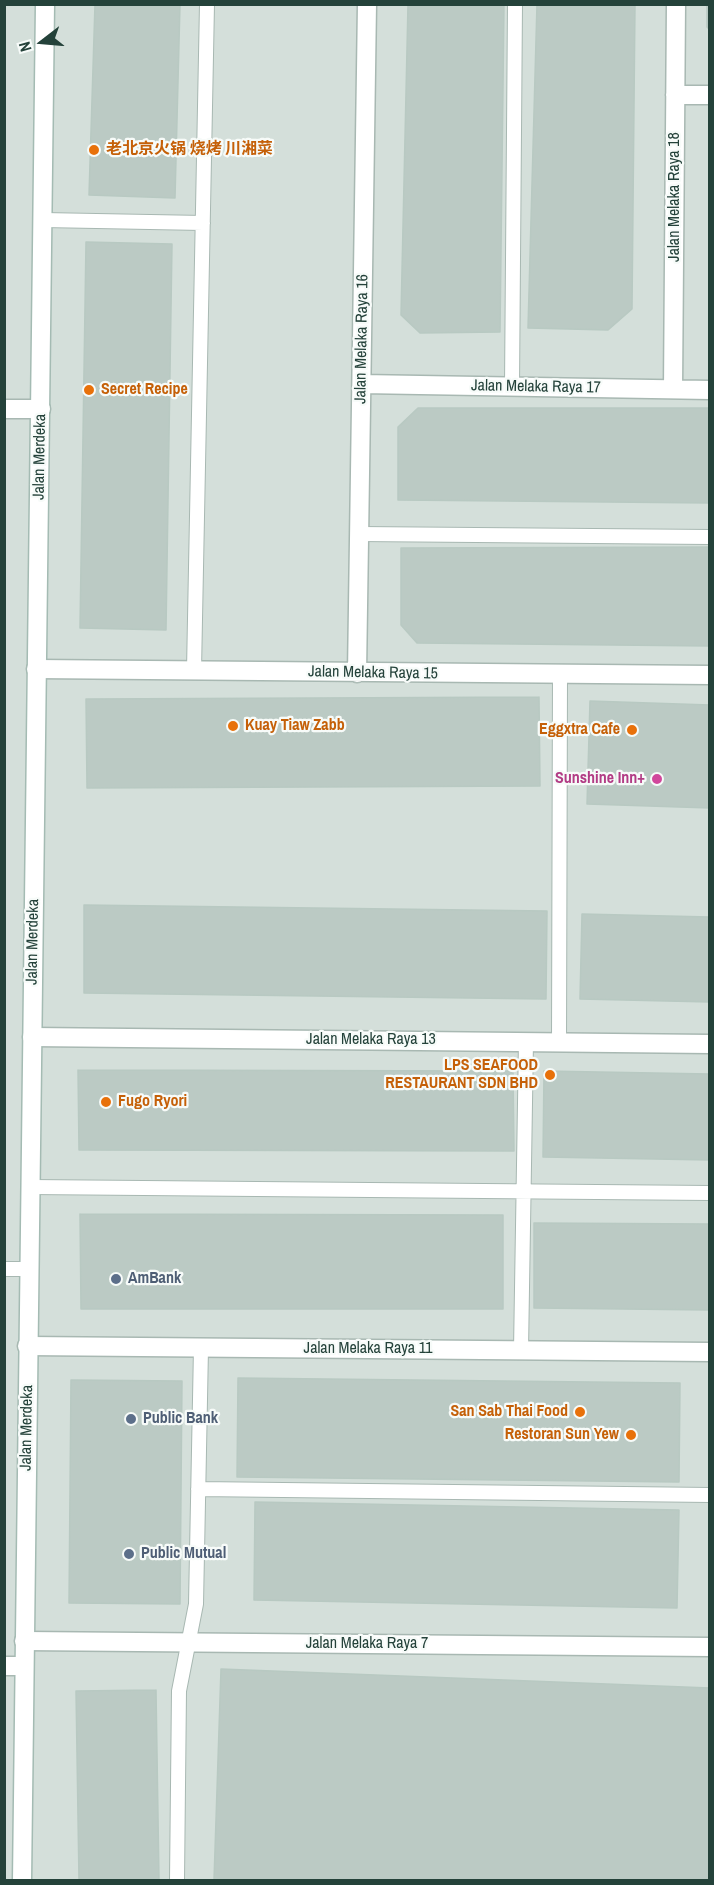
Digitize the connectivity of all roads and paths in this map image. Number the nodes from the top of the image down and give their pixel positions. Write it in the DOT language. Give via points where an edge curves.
graph roads {
  1 [pos="45,4"];
  2 [pos="207,4"];
  3 [pos="367,4"];
  4 [pos="515,4"];
  5 [pos="676,4"];
  6 [pos="675,95"];
  7 [pos="710,95"];
  8 [pos="43,220"];
  9 [pos="203,223"];
  10 [pos="362,384"];
  11 [pos="512,386"];
  12 [pos="673,389"];
  13 [pos="710,390"];
  14 [pos="4,409"];
  15 [pos="41,409"];
  16 [pos="359,534"];
  17 [pos="710,537"];
  18 [pos="36,669"];
  19 [pos="194,670"];
  20 [pos="357,673"];
  21 [pos="560,674"];
  22 [pos="710,675"];
  23 [pos="32,1037"];
  24 [pos="526,1041"];
  25 [pos="559,1041"];
  26 [pos="710,1044"];
  27 [pos="30,1187"];
  28 [pos="524,1190"];
  29 [pos="710,1193"];
  30 [pos="4,1269"];
  31 [pos="28,1269"];
  32 [pos="27,1346"];
  33 [pos="201,1348"];
  34 [pos="521,1350"];
  35 [pos="710,1352"];
  36 [pos="198,1489"];
  37 [pos="710,1495"];
  38 [pos="24,1641"];
  39 [pos="189,1642"];
  40 [pos="710,1647"];
  41 [pos="4,1666"];
  42 [pos="24,1666"];
  43 [pos="22,1881"];
  44 [pos="177,1881"];
  1 -- 8 [label="street, Jalan Merdeka"];
  2 -- 9 [label="lane"];
  3 -- 10 [label="street, Jalan Melaka Raya 16"];
  4 -- 11 [label="lane"];
  5 -- 6 [label="street, Jalan Melaka Raya 18"];
  6 -- 7 [label="street"];
  6 -- 12 [label="street, Jalan Melaka Raya 18"];
  8 -- 9 [label="lane"];
  8 -- 15 [label="street, Jalan Merdeka"];
  9 -- 19 [label="lane"];
  10 -- 11 [label="street, Jalan Melaka Raya 17"];
  10 -- 16 [label="street, Jalan Melaka Raya 16"];
  11 -- 12 [label="street, Jalan Melaka Raya 17"];
  12 -- 13 [label="street, Jalan Melaka Raya 17"];
  14 -- 15 [label="street"];
  15 -- 18 [label="street, Jalan Merdeka"];
  16 -- 17 [label="lane"];
  16 -- 20 [label="street, Jalan Melaka Raya 16"];
  18 -- 19 [label="street, Jalan Melaka Raya 15"];
  18 -- 23 [label="street, Jalan Merdeka"];
  19 -- 20 [label="street, Jalan Melaka Raya 15"];
  20 -- 21 [label="street, Jalan Melaka Raya 15"];
  21 -- 22 [label="street, Jalan Melaka Raya 15"];
  21 -- 25 [label="lane"];
  23 -- 24 [label="street, Jalan Melaka Raya 13"];
  23 -- 27 [label="street, Jalan Merdeka"];
  24 -- 25 [label="street, Jalan Melaka Raya 13"];
  24 -- 28 [label="lane"];
  25 -- 26 [label="street, Jalan Melaka Raya 13"];
  27 -- 28 [label="lane"];
  27 -- 31 [label="street, Jalan Merdeka"];
  28 -- 29 [label="lane"];
  28 -- 34 [label="lane"];
  30 -- 31 [label="lane"];
  31 -- 32 [label="street, Jalan Merdeka"];
  32 -- 33 [label="street, Jalan Melaka Raya 11"];
  32 -- 38 [label="street, Jalan Merdeka"];
  33 -- 34 [label="street, Jalan Melaka Raya 11"];
  33 -- 36 [label="lane"];
  34 -- 35 [label="street, Jalan Melaka Raya 11"];
  36 -- 37 [label="lane"];
  36 -- 39 [label="lane" via="196,1604"];
  38 -- 39 [label="street, Jalan Melaka Raya 7"];
  38 -- 42 [label="street, Jalan Merdeka"];
  39 -- 40 [label="street, Jalan Melaka Raya 7"];
  39 -- 44 [label="lane" via="179,1691"];
  41 -- 42 [label="street"];
  42 -- 43 [label="street, Jalan Merdeka"];
}
